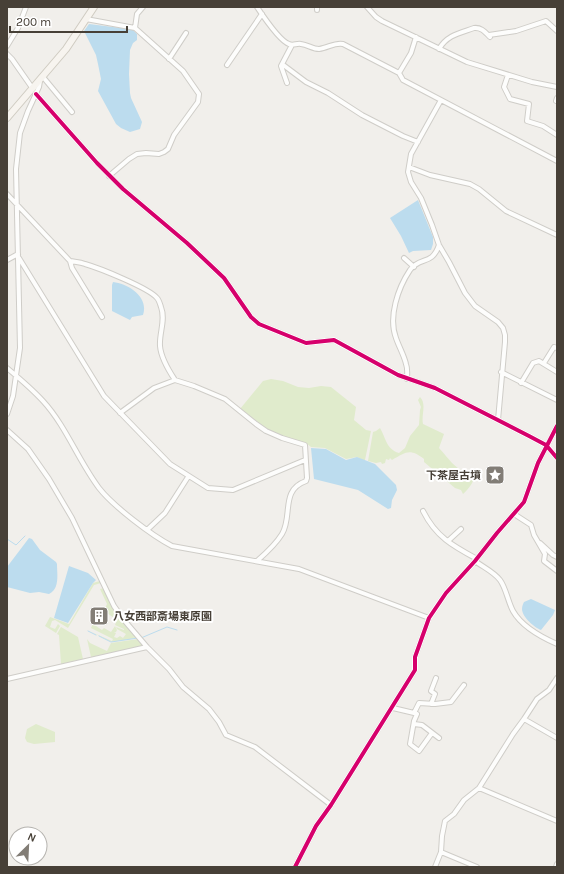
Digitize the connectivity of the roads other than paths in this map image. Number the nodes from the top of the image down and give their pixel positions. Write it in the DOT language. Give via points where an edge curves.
graph roads {
  1 [pos="26,7"];
  2 [pos="94,7"];
  3 [pos="143,7"];
  4 [pos="257,7"];
  5 [pos="367,7"];
  6 [pos="262,14"];
  7 [pos="86,20"];
  8 [pos="135,28"];
  9 [pos="557,31"];
  10 [pos="186,33"];
  11 [pos="416,38"];
  12 [pos="173,43"];
  13 [pos="292,45"];
  14 [pos="7,46"];
  15 [pos="178,46"];
  16 [pos="439,49"];
  17 [pos="7,54"];
  18 [pos="169,59"];
  19 [pos="282,64"];
  20 [pos="227,65"];
  21 [pos="399,73"];
  22 [pos="508,75"];
  23 [pos="42,79"];
  24 [pos="287,83"];
  25 [pos="557,87"];
  26 [pos="35,91"];
  27 [pos="441,100"];
  28 [pos="72,112"];
  29 [pos="7,118"];
  30 [pos="557,135"];
  31 [pos="418,142"];
  32 [pos="557,161"];
  33 [pos="409,167"];
  34 [pos="109,176"];
  35 [pos="7,194"];
  36 [pos="16,204"];
  37 [pos="557,235"];
  38 [pos="439,245"];
  39 [pos="18,256"];
  40 [pos="404,258"];
  41 [pos="7,260"];
  42 [pos="70,261"];
  43 [pos="414,266"];
  44 [pos="102,317"];
  45 [pos="557,348"];
  46 [pos="544,363"];
  47 [pos="7,368"];
  48 [pos="501,372"];
  49 [pos="557,372"];
  50 [pos="16,376"];
  51 [pos="175,380"];
  52 [pos="407,380"];
  53 [pos="522,383"];
  54 [pos="557,400"];
  55 [pos="120,413"];
  56 [pos="7,414"];
  57 [pos="498,420"];
  58 [pos="557,426"];
  59 [pos="7,430"];
  60 [pos="546,445"];
  61 [pos="557,458"];
  62 [pos="305,460"];
  63 [pos="188,477"];
  64 [pos="423,511"];
  65 [pos="514,514"];
  66 [pos="461,529"];
  67 [pos="147,530"];
  68 [pos="537,540"];
  69 [pos="448,541"];
  70 [pos="557,557"];
  71 [pos="476,560"];
  72 [pos="257,561"];
  73 [pos="557,571"];
  74 [pos="429,618"];
  75 [pos="557,644"];
  76 [pos="147,647"];
  77 [pos="7,678"];
  78 [pos="436,678"];
  79 [pos="557,678"];
  80 [pos="464,686"];
  81 [pos="431,704"];
  82 [pos="393,708"];
  83 [pos="414,713"];
  84 [pos="524,719"];
  85 [pos="414,724"];
  86 [pos="432,733"];
  87 [pos="439,738"];
  88 [pos="557,738"];
  89 [pos="479,788"];
  90 [pos="331,805"];
  91 [pos="557,821"];
  92 [pos="441,852"];
  93 [pos="295,867"];
  94 [pos="435,867"];
  95 [pos="477,867"];
  1 -- 14 [label="street" via="18,28"];
  2 -- 7 [label="main road"];
  3 -- 8 [label="street" via="137,14"];
  4 -- 6 [label="street"];
  5 -- 11 [label="street" via="376,17"];
  6 -- 13 [label="street" via="287,44"];
  6 -- 20 [label="street"];
  7 -- 8 [label="street"];
  7 -- 23 [label="main road"];
  8 -- 18 [label="street"];
  9 -- 16 [label="street" via="546,22 490,36 478,27 448,38"];
  10 -- 15 [label="street"];
  11 -- 16 [label="street"];
  11 -- 21 [label="street" via="411,53"];
  12 -- 15 [label="street"];
  13 -- 19 [label="street"];
  13 -- 21 [label="street" via="302,44 319,48 343,44"];
  15 -- 18 [label="street"];
  16 -- 22 [label="street" via="467,62"];
  17 -- 26 [label="street"];
  18 -- 34 [label="street" via="189,77 199,94 198,102 174,135 168,149 159,154 137,154"];
  19 -- 24 [label="street"];
  19 -- 31 [label="street" via="306,82 362,115"];
  21 -- 27 [label="street" via="403,80"];
  22 -- 25 [label="street"];
  22 -- 30 [label="street" via="504,87 510,99 529,104 527,121 543,126"];
  23 -- 26 [label="main road"];
  23 -- 28 [label="street"];
  26 -- 29 [label="main road"];
  26 -- 34 [label="street"];
  26 -- 36 [label="street" via="20,133 16,168"];
  27 -- 31 [label="street"];
  27 -- 32 [label="street"];
  31 -- 33 [label="street" via="411,154"];
  33 -- 37 [label="street" via="430,175 470,184 506,211"];
  33 -- 38 [label="street" via="411,182 421,198"];
  34 -- 52 [label="street" via="224,278 251,317 259,324 306,342 334,340"];
  35 -- 36 [label="street"];
  36 -- 39 [label="street"];
  36 -- 42 [label="street"];
  38 -- 43 [label="street" via="433,257"];
  38 -- 48 [label="street" via="464,293 503,328 505,335"];
  39 -- 41 [label="street"];
  39 -- 50 [label="street" via="20,348"];
  39 -- 55 [label="street" via="104,396"];
  40 -- 43 [label="street"];
  42 -- 44 [label="street"];
  42 -- 51 [label="street" via="84,263 112,274 150,292 158,299 163,317 160,347"];
  43 -- 52 [label="street" via="398,293 393,316 396,338 407,365"];
  45 -- 46 [label="street" via="554,347"];
  46 -- 49 [label="street"];
  46 -- 53 [label="street" via="539,360 533,363"];
  47 -- 50 [label="street"];
  48 -- 53 [label="street"];
  48 -- 57 [label="street"];
  50 -- 56 [label="street"];
  50 -- 67 [label="street" via="43,401 59,422 99,488 116,506"];
  51 -- 55 [label="street" via="154,388"];
  51 -- 62 [label="street" via="225,399 266,431 305,445"];
  52 -- 57 [label="street" via="435,388"];
  53 -- 54 [label="street"];
  55 -- 63 [label="street" via="170,464"];
  57 -- 60 [label="street"];
  58 -- 60 [label="street"];
  59 -- 76 [label="street" via="38,462 72,518 114,606"];
  60 -- 61 [label="street"];
  60 -- 65 [label="street" via="524,502"];
  62 -- 63 [label="street" via="233,490 208,488"];
  62 -- 72 [label="street" via="307,478 290,496 282,534"];
  63 -- 67 [label="street" via="165,513"];
  64 -- 69 [label="street" via="434,530"];
  65 -- 68 [label="street" via="531,525"];
  65 -- 71 [label="street"];
  66 -- 69 [label="street"];
  67 -- 72 [label="street" via="172,546"];
  68 -- 70 [label="street"];
  68 -- 73 [label="street" via="545,554 544,561"];
  69 -- 71 [label="street"];
  71 -- 74 [label="street" via="446,593"];
  71 -- 75 [label="street" via="501,581 513,612 520,621"];
  72 -- 74 [label="street" via="299,569"];
  74 -- 82 [label="street" via="415,657 415,670"];
  76 -- 77 [label="street"];
  76 -- 90 [label="street" via="183,687 209,709 226,735 255,747"];
  78 -- 81 [label="street" via="430,691 435,694"];
  79 -- 84 [label="street" via="549,690 537,699"];
  80 -- 81 [label="street" via="451,702"];
  81 -- 83 [label="street" via="419,703"];
  82 -- 83 [label="street"];
  82 -- 90 [label="street"];
  83 -- 85 [label="street" via="417,714"];
  84 -- 88 [label="street"];
  84 -- 89 [label="street"];
  85 -- 86 [label="street" via="422,725"];
  85 -- 86 [label="street" via="410,744 419,751"];
  86 -- 87 [label="street"];
  89 -- 91 [label="street"];
  89 -- 92 [label="street" via="445,821"];
  90 -- 93 [label="street" via="316,826"];
  92 -- 94 [label="street"];
  92 -- 95 [label="street"];
}
